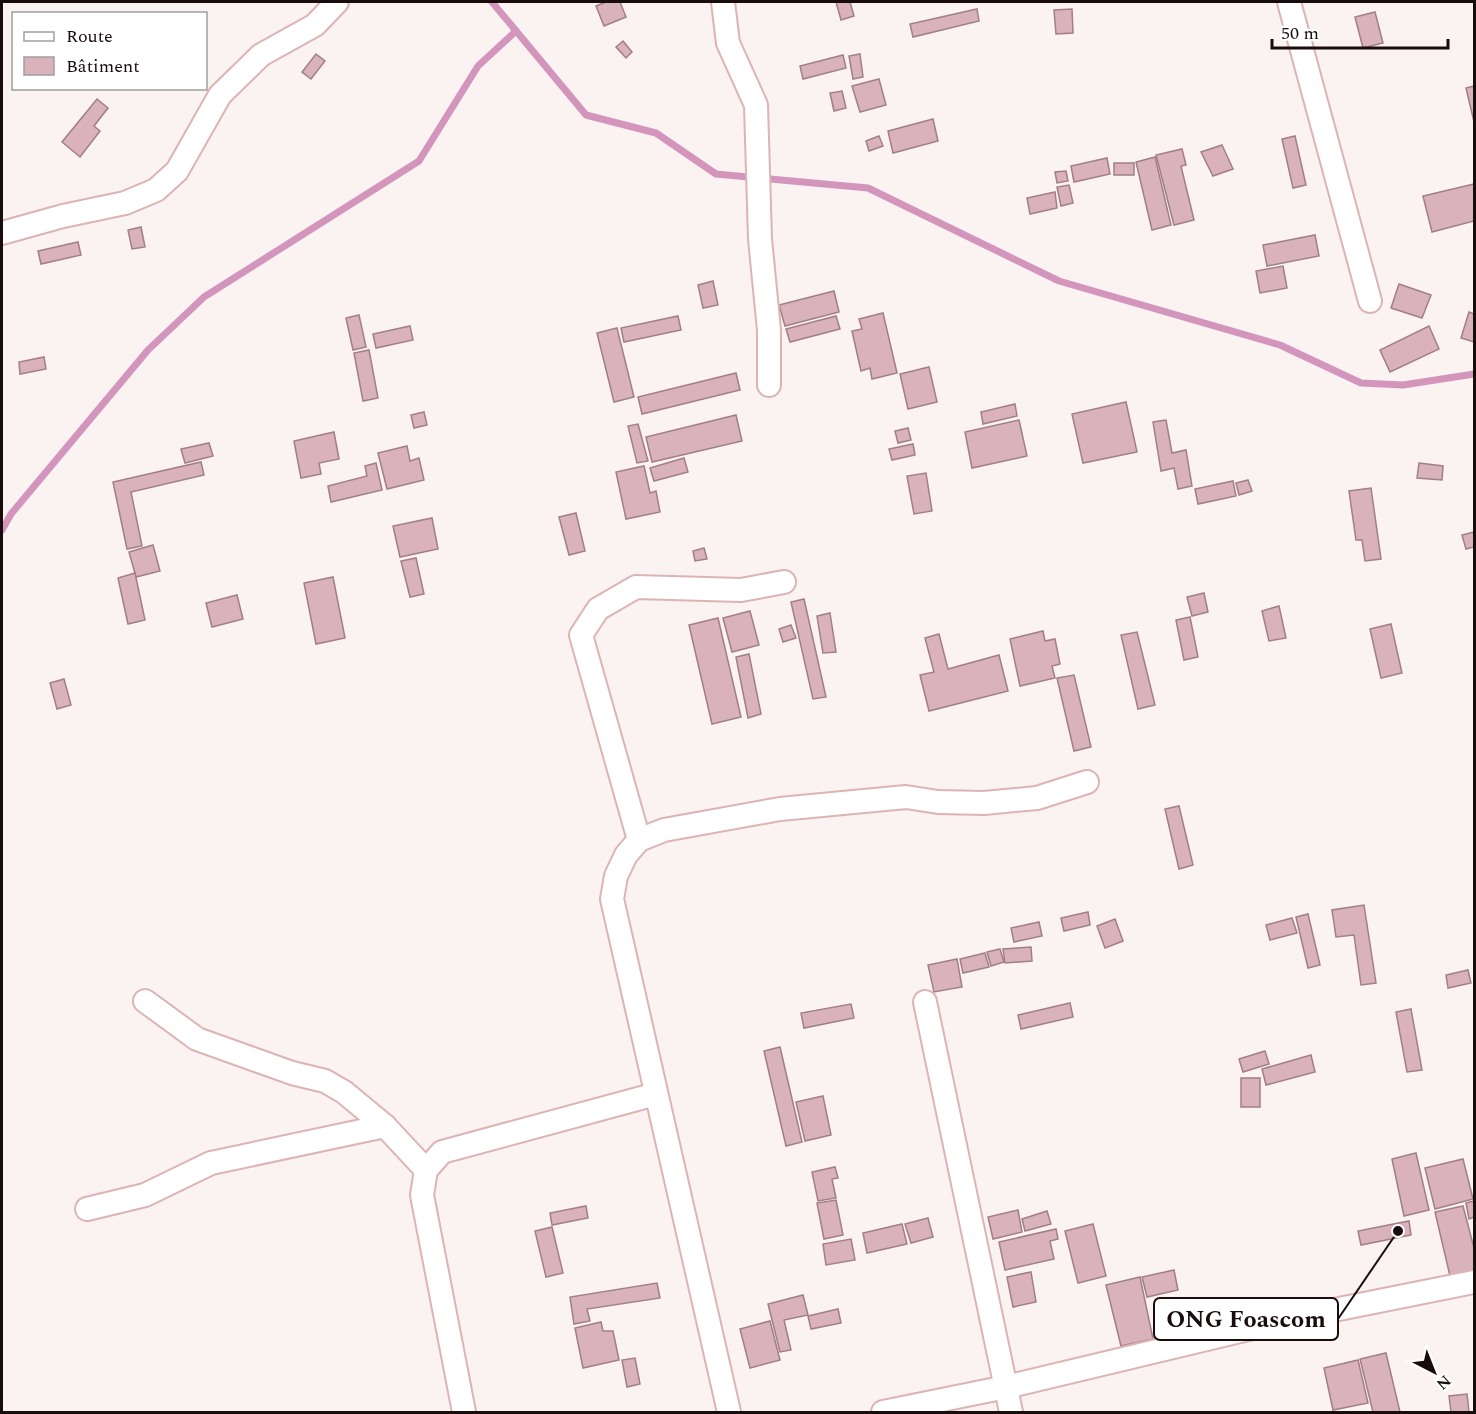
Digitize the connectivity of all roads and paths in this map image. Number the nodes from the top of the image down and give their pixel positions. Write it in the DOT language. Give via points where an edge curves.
graph roads {
  1 [pos="337,2"];
  2 [pos="723,2"];
  3 [pos="1289,2"];
  4 [pos="2,233"];
  5 [pos="1370,301"];
  6 [pos="769,385"];
  7 [pos="784,582"];
  8 [pos="1087,782"];
  9 [pos="639,840"];
  10 [pos="145,1001"];
  11 [pos="925,1002"];
  12 [pos="656,1094"];
  13 [pos="385,1126"];
  14 [pos="426,1170"];
  15 [pos="87,1209"];
  16 [pos="1474,1282"];
  17 [pos="1006,1387"];
  18 [pos="464,1413"];
  19 [pos="729,1413"];
  20 [pos="883,1413"];
  21 [pos="1011,1413"];
  1 -- 4 [label="street" via="315,25 261,55 220,95 177,171 156,190 132,201"];
  2 -- 6 [label="street" via="728,43 756,105"];
  3 -- 5 [label="street"];
  7 -- 9 [label="street" via="741,590 636,587 598,609 581,635"];
  8 -- 9 [label="street" via="1037,798 994,802 938,802 906,797 780,809 664,830"];
  9 -- 12 [label="street" via="616,876 612,899"];
  10 -- 13 [label="street" via="197,1039 325,1081"];
  11 -- 17 [label="street"];
  12 -- 14 [label="street" via="442,1152"];
  12 -- 19 [label="street"];
  13 -- 14 [label="street"];
  13 -- 15 [label="street" via="211,1163 145,1195"];
  14 -- 18 [label="street" via="422,1195"];
  16 -- 17 [label="street" via="1299,1317"];
  17 -- 20 [label="street"];
  17 -- 21 [label="street"];
}
